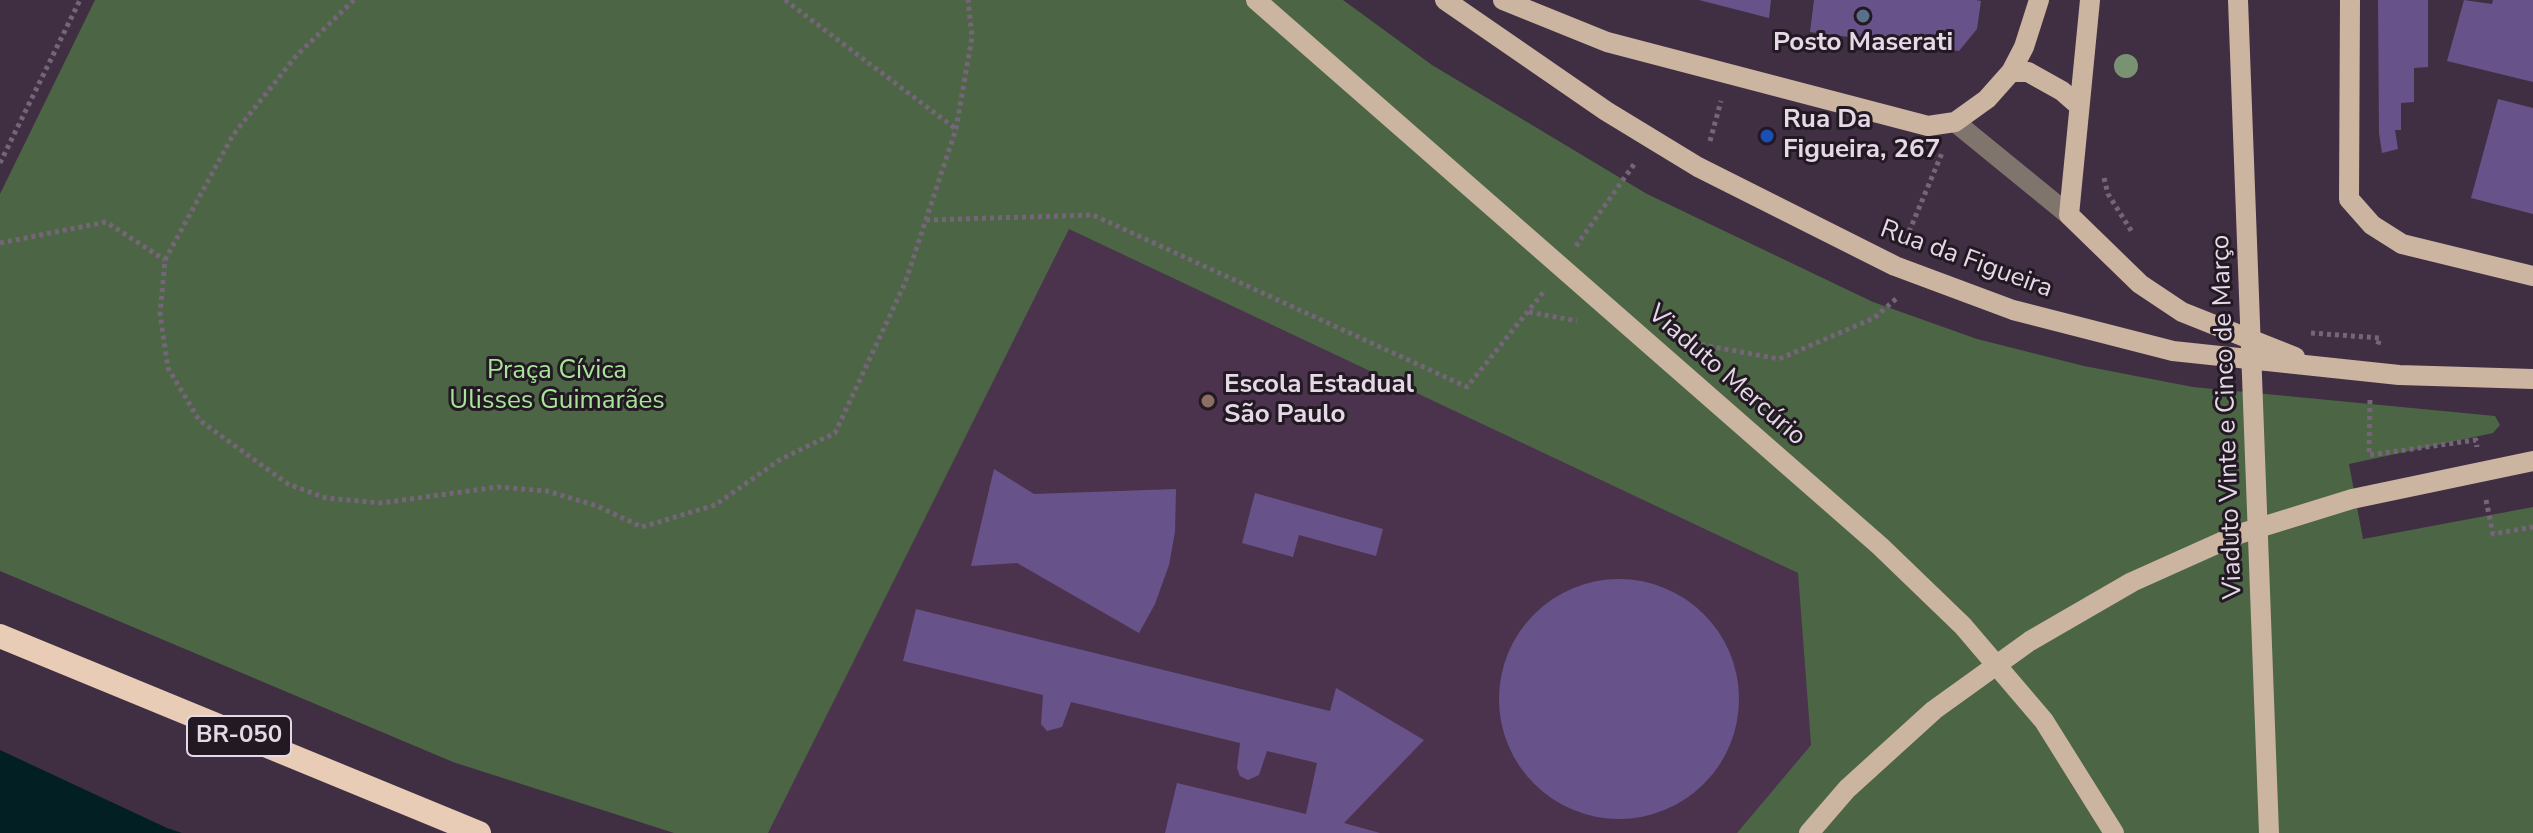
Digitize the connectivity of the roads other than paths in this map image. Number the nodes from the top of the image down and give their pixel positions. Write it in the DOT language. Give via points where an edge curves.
graph roads {
  1 [pos="1256,0"];
  2 [pos="1445,0"];
  3 [pos="1503,0"];
  4 [pos="2039,0"];
  5 [pos="2090,0"];
  6 [pos="2238,0"];
  7 [pos="2350,0"];
  8 [pos="2011,72"];
  9 [pos="2078,105"];
  10 [pos="1955,122"];
  11 [pos="2069,215"];
  12 [pos="2533,276"];
  13 [pos="2318,366"];
  14 [pos="2533,379"];
  15 [pos="2533,461"];
  16 [pos="0,636"];
  17 [pos="479,833"];
  18 [pos="1809,833"];
  19 [pos="2114,833"];
  20 [pos="2269,833"];
  1 -- 19 [label="main road, Viaduto Mercúrio" via="1880,546 1963,626 2044,721"];
  2 -- 13 [label="main road, Rua da Figueira" via="1702,169 1902,268 2013,310 2173,351"];
  3 -- 10 [label="main road" via="1607,42 1728,76 1907,122"];
  4 -- 8 [label="main road"];
  5 -- 9 [label="main road"];
  6 -- 20 [label="main road, Viaduto Vinte e Cinco de Março"];
  7 -- 12 [label="main road" via="2349,199 2372,225 2402,244"];
  8 -- 9 [label="main road" via="2028,72"];
  8 -- 10 [label="main road" via="1987,99"];
  9 -- 11 [label="main road"];
  10 -- 11 [label="lane"];
  11 -- 13 [label="main road" via="2140,284 2182,312"];
  13 -- 14 [label="main road, Rua da Figueira" via="2399,375"];
  15 -- 18 [label="main road" via="2352,499 2239,534 2132,582 2030,641 1934,710 1847,789"];
  16 -- 17 [label="highway, BR-050"];
}
